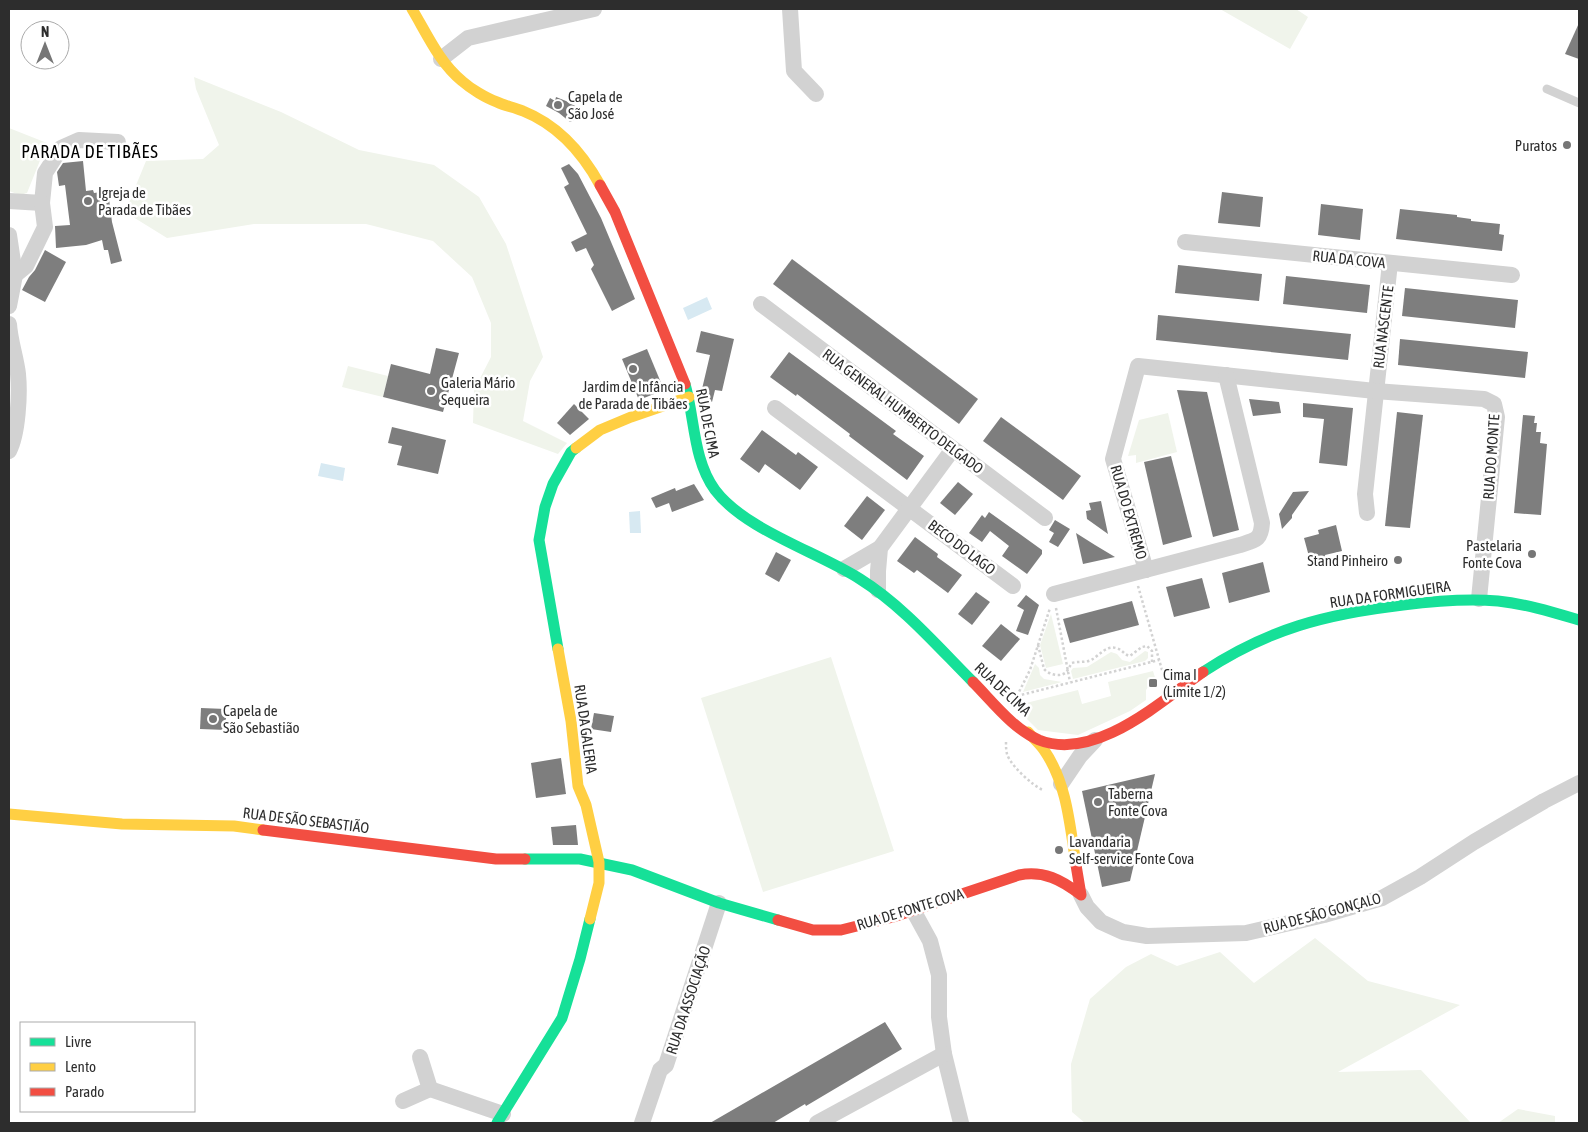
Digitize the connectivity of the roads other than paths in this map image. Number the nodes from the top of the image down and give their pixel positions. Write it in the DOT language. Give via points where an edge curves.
graph roads {
  1 [pos="412,9"];
  2 [pos="594,9"];
  3 [pos="790,9"];
  4 [pos="441,59"];
  5 [pos="1547,89"];
  6 [pos="816,94"];
  7 [pos="1579,103"];
  8 [pos="118,142"];
  9 [pos="9,202"];
  10 [pos="42,203"];
  11 [pos="9,235"];
  12 [pos="1185,242"];
  13 [pos="1390,263"];
  14 [pos="15,275"];
  15 [pos="1512,275"];
  16 [pos="761,304"];
  17 [pos="9,306"];
  18 [pos="9,324"];
  19 [pos="1226,375"];
  20 [pos="1375,391"];
  21 [pos="689,396"];
  22 [pos="775,408"];
  23 [pos="953,449"];
  24 [pos="9,451"];
  25 [pos="911,508"];
  26 [pos="1367,513"];
  27 [pos="1046,518"];
  28 [pos="880,548"];
  29 [pos="844,569"];
  30 [pos="1140,571"];
  31 [pos="1013,586"];
  32 [pos="878,590"];
  33 [pos="1054,594"];
  34 [pos="1479,600"];
  35 [pos="1579,620"];
  36 [pos="1028,732"];
  37 [pos="1096,739"];
  38 [pos="1579,783"];
  39 [pos="1062,788"];
  40 [pos="9,814"];
  41 [pos="599,862"];
  42 [pos="1081,894"];
  43 [pos="719,903"];
  44 [pos="913,910"];
  45 [pos="944,1054"];
  46 [pos="420,1057"];
  47 [pos="430,1089"];
  48 [pos="403,1101"];
  49 [pos="500,1119"];
  50 [pos="642,1123"];
  51 [pos="817,1123"];
  52 [pos="961,1123"];
  1 -- 4 [label="street, RUA DE CIMA"];
  2 -- 4 [label="street" via="468,38"];
  3 -- 6 [label="street" via="794,71"];
  4 -- 21 [label="street, RUA DE CIMA" via="462,81 496,102 552,126 590,166 615,212"];
  5 -- 7 [label="lane"];
  8 -- 10 [label="street" via="79,140 60,148 45,173"];
  9 -- 10 [label="street"];
  10 -- 14 [label="street" via="45,228 26,266"];
  11 -- 14 [label="street"];
  12 -- 13 [label="street, RUA DA COVA"];
  13 -- 15 [label="street, RUA DA COVA"];
  13 -- 20 [label="street, RUA NASCENTE"];
  14 -- 17 [label="street"];
  16 -- 23 [label="street, RUA GENERAL HUMBERTO DELGADO"];
  18 -- 24 [label="street" via="18,375 17,422"];
  19 -- 20 [label="street, RUA DO EXTREMO"];
  19 -- 30 [label="street, RUA DO EXTREMO" via="1262,534 1256,540 1240,545"];
  19 -- 30 [label="street, RUA DO EXTREMO" via="1138,366 1114,459"];
  20 -- 26 [label="street, RUA NASCENTE" via="1365,494"];
  20 -- 34 [label="street, RUA DO MONTE" via="1484,399 1494,404 1497,417"];
  21 -- 29 [label="street, RUA DE CIMA" via="702,468 720,498 746,518"];
  21 -- 41 [label="street, RUA DA GALERIA" via="600,430 571,452 553,484 545,507 539,540 571,721 578,786 586,805"];
  22 -- 25 [label="street, BECO DO LAGO"];
  23 -- 25 [label="street"];
  23 -- 27 [label="street, RUA GENERAL HUMBERTO DELGADO"];
  25 -- 28 [label="street"];
  25 -- 31 [label="street, BECO DO LAGO"];
  28 -- 29 [label="street"];
  28 -- 32 [label="street"];
  29 -- 32 [label="street, RUA DE CIMA"];
  30 -- 33 [label="street, RUA DO EXTREMO"];
  32 -- 36 [label="street, RUA DE CIMA"];
  34 -- 35 [label="street, RUA DA FORMIGUEIRA" via="1515,603"];
  34 -- 37 [label="street, RUA DA FORMIGUEIRA" via="1426,602 1357,611 1305,623 1222,659 1148,711"];
  36 -- 37 [label="street, RUA DA FORMIGUEIRA" via="1040,740 1064,745 1084,744"];
  36 -- 39 [label="street" via="1044,750"];
  37 -- 39 [label="street" via="1080,756"];
  38 -- 42 [label="street, RUA DE SÃO GONÇALO" via="1382,898 1246,933 1147,936 1123,932 1101,922 1087,907"];
  39 -- 42 [label="street"];
  40 -- 41 [label="street, RUA DE SÃO SEBASTIÃO" via="122,824 234,826 496,859"];
  41 -- 43 [label="street, RUA DE FONTE COVA" via="632,870"];
  41 -- 49 [label="street, RUA DA GALERIA" via="599,883 562,1018"];
  42 -- 44 [label="street, RUA DE FONTE COVA" via="1055,878 1035,872"];
  43 -- 44 [label="street, RUA DE FONTE COVA" via="813,930 841,930"];
  43 -- 50 [label="street, RUA DA ASSOCIAÇÃO" via="666,1065 660,1070"];
  44 -- 45 [label="street" via="930,941 939,975 939,1017"];
  45 -- 51 [label="street"];
  45 -- 52 [label="street"];
  46 -- 47 [label="street"];
  47 -- 48 [label="street"];
  47 -- 49 [label="street"];
}
